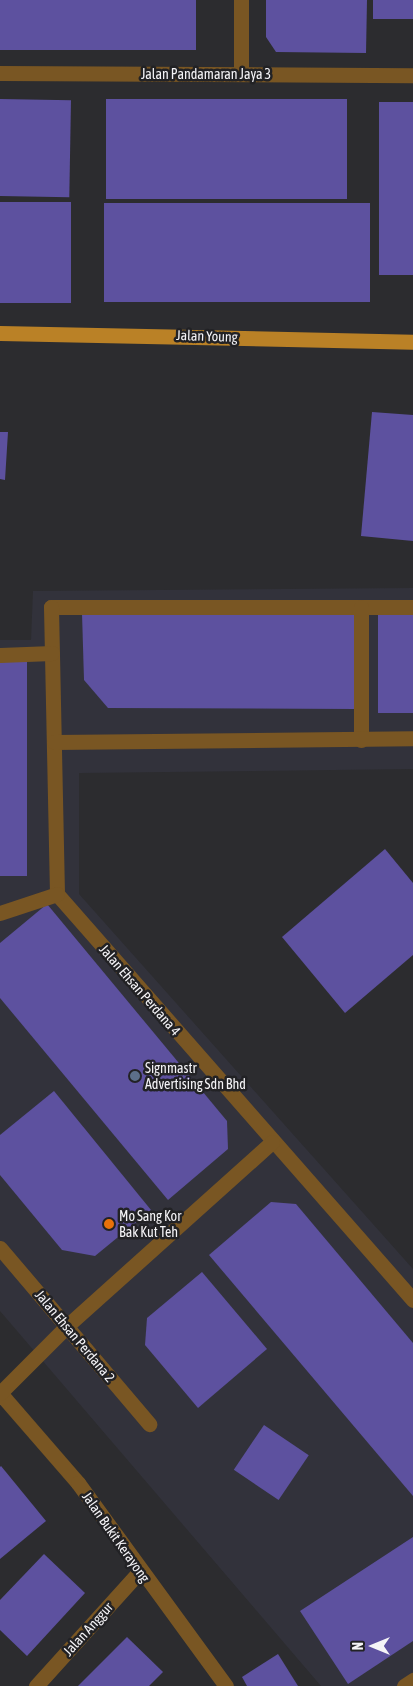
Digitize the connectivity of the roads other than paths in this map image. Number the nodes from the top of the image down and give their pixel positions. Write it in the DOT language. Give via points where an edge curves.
graph roads {
  1 [pos="241,0"];
  2 [pos="0,74"];
  3 [pos="241,74"];
  4 [pos="413,74"];
  5 [pos="0,333"];
  6 [pos="413,342"];
  7 [pos="361,607"];
  8 [pos="413,607"];
  9 [pos="52,653"];
  10 [pos="0,655"];
  11 [pos="413,738"];
  12 [pos="361,740"];
  13 [pos="54,742"];
  14 [pos="57,894"];
  15 [pos="0,913"];
  16 [pos="272,1142"];
  17 [pos="0,1248"];
  18 [pos="413,1300"];
  19 [pos="68,1325"];
  20 [pos="0,1393"];
  21 [pos="149,1424"];
  22 [pos="140,1571"];
  23 [pos="413,1680"];
  24 [pos="36,1686"];
  25 [pos="226,1686"];
  26 [pos="404,1686"];
  1 -- 3 [label="street"];
  2 -- 3 [label="street, Jalan Pandamaran Jaya 3"];
  3 -- 4 [label="street, Jalan Pandamaran Jaya 3"];
  5 -- 6 [label="main road, Jalan Young"];
  7 -- 8 [label="street"];
  7 -- 9 [label="street" via="51,607"];
  7 -- 12 [label="street"];
  9 -- 10 [label="street"];
  9 -- 13 [label="street"];
  11 -- 12 [label="street"];
  12 -- 13 [label="street"];
  13 -- 14 [label="street"];
  14 -- 15 [label="street"];
  14 -- 16 [label="street, Jalan Ehsan Perdana 4"];
  16 -- 18 [label="street, Jalan Ehsan Perdana 4"];
  16 -- 19 [label="street"];
  17 -- 19 [label="street, Jalan Ehsan Perdana 2"];
  19 -- 20 [label="street"];
  19 -- 21 [label="street, Jalan Ehsan Perdana 2"];
  20 -- 22 [label="street, Jalan Bukit Kerayong" via="78,1483"];
  22 -- 24 [label="street, Jalan Anggur"];
  22 -- 25 [label="street, Jalan Bukit Kerayong"];
  23 -- 26 [label="street"];
}
